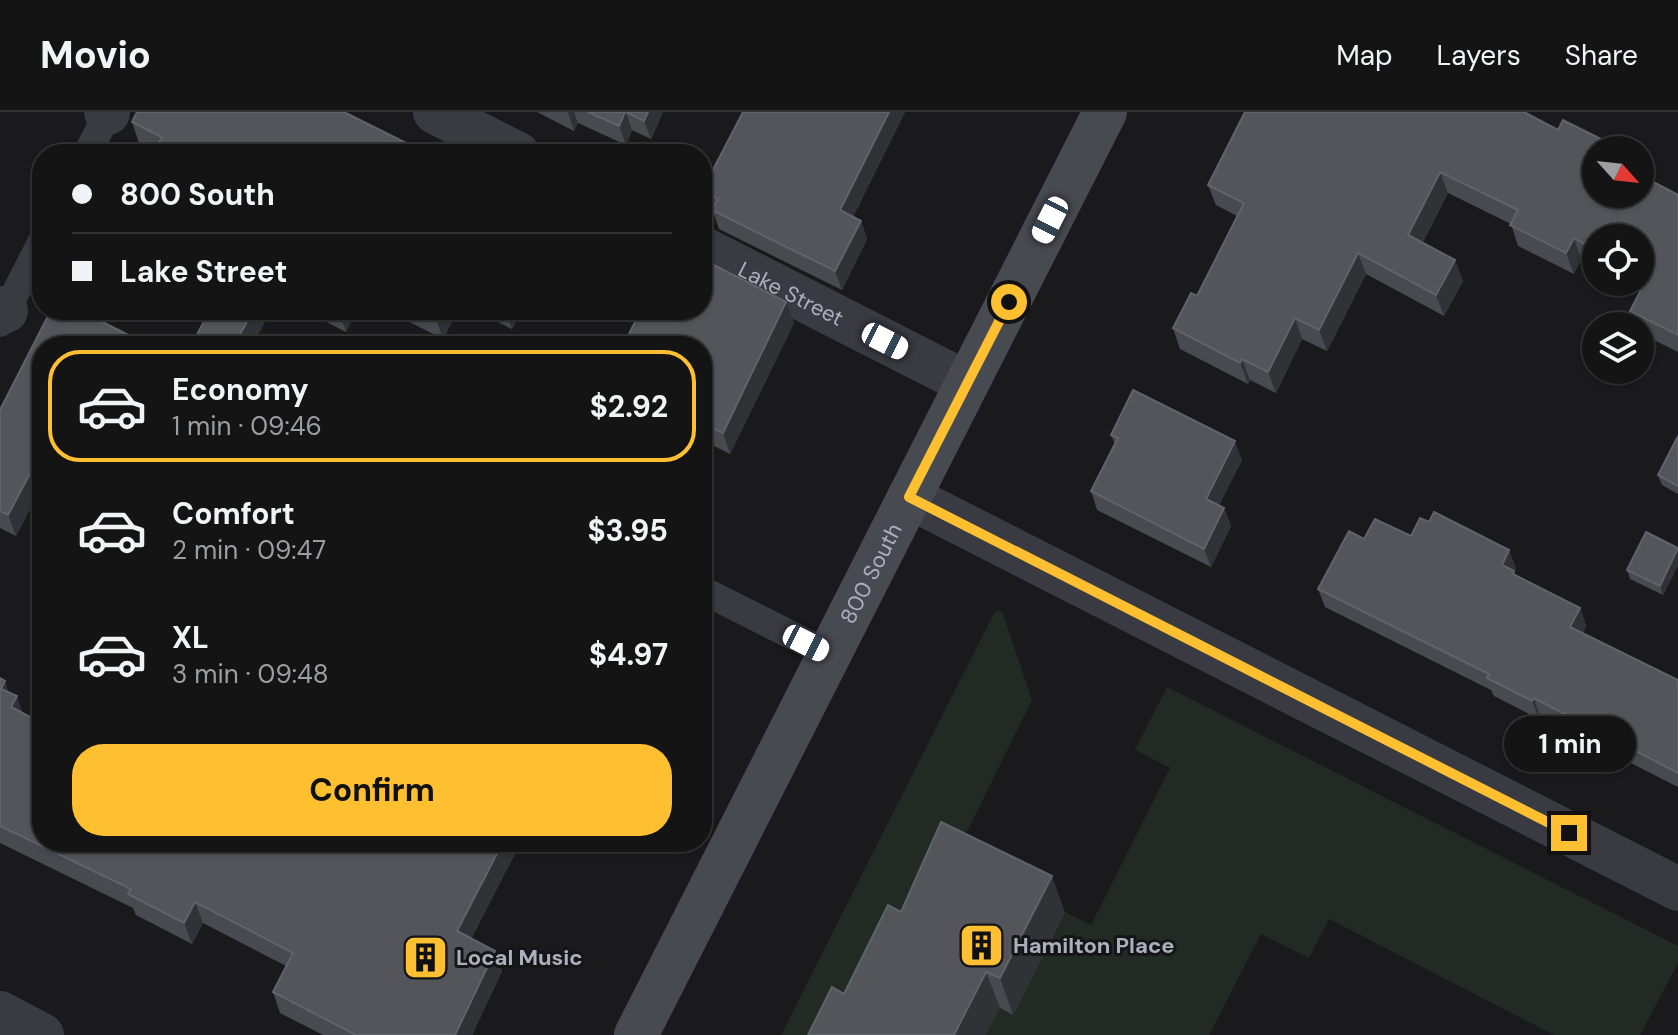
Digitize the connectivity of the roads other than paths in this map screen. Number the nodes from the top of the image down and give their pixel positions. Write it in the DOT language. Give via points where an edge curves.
graph roads {
  1 [pos="435,112"];
  2 [pos="1105,112"];
  3 [pos="107,113"];
  4 [pos="92,144"];
  5 [pos="498,144"];
  6 [pos="712,253"];
  7 [pos="32,259"];
  8 [pos="2,314"];
  9 [pos="967,383"];
  10 [pos="909,497"];
  11 [pos="712,595"];
  12 [pos="829,654"];
  13 [pos="1678,889"];
  14 [pos="0,1013"];
  15 [pos="42,1035"];
  16 [pos="636,1035"];
  1 -- 5 [label="street"];
  2 -- 9 [label="main road, 800 South"];
  3 -- 4 [label="lane"];
  6 -- 9 [label="street, Lake Street"];
  7 -- 8 [label="lane"];
  9 -- 10 [label="main road, 800 South"];
  10 -- 12 [label="main road, 800 South"];
  10 -- 13 [label="street"];
  11 -- 12 [label="lane"];
  12 -- 16 [label="main road, 800 South"];
  14 -- 15 [label="street"];
}
